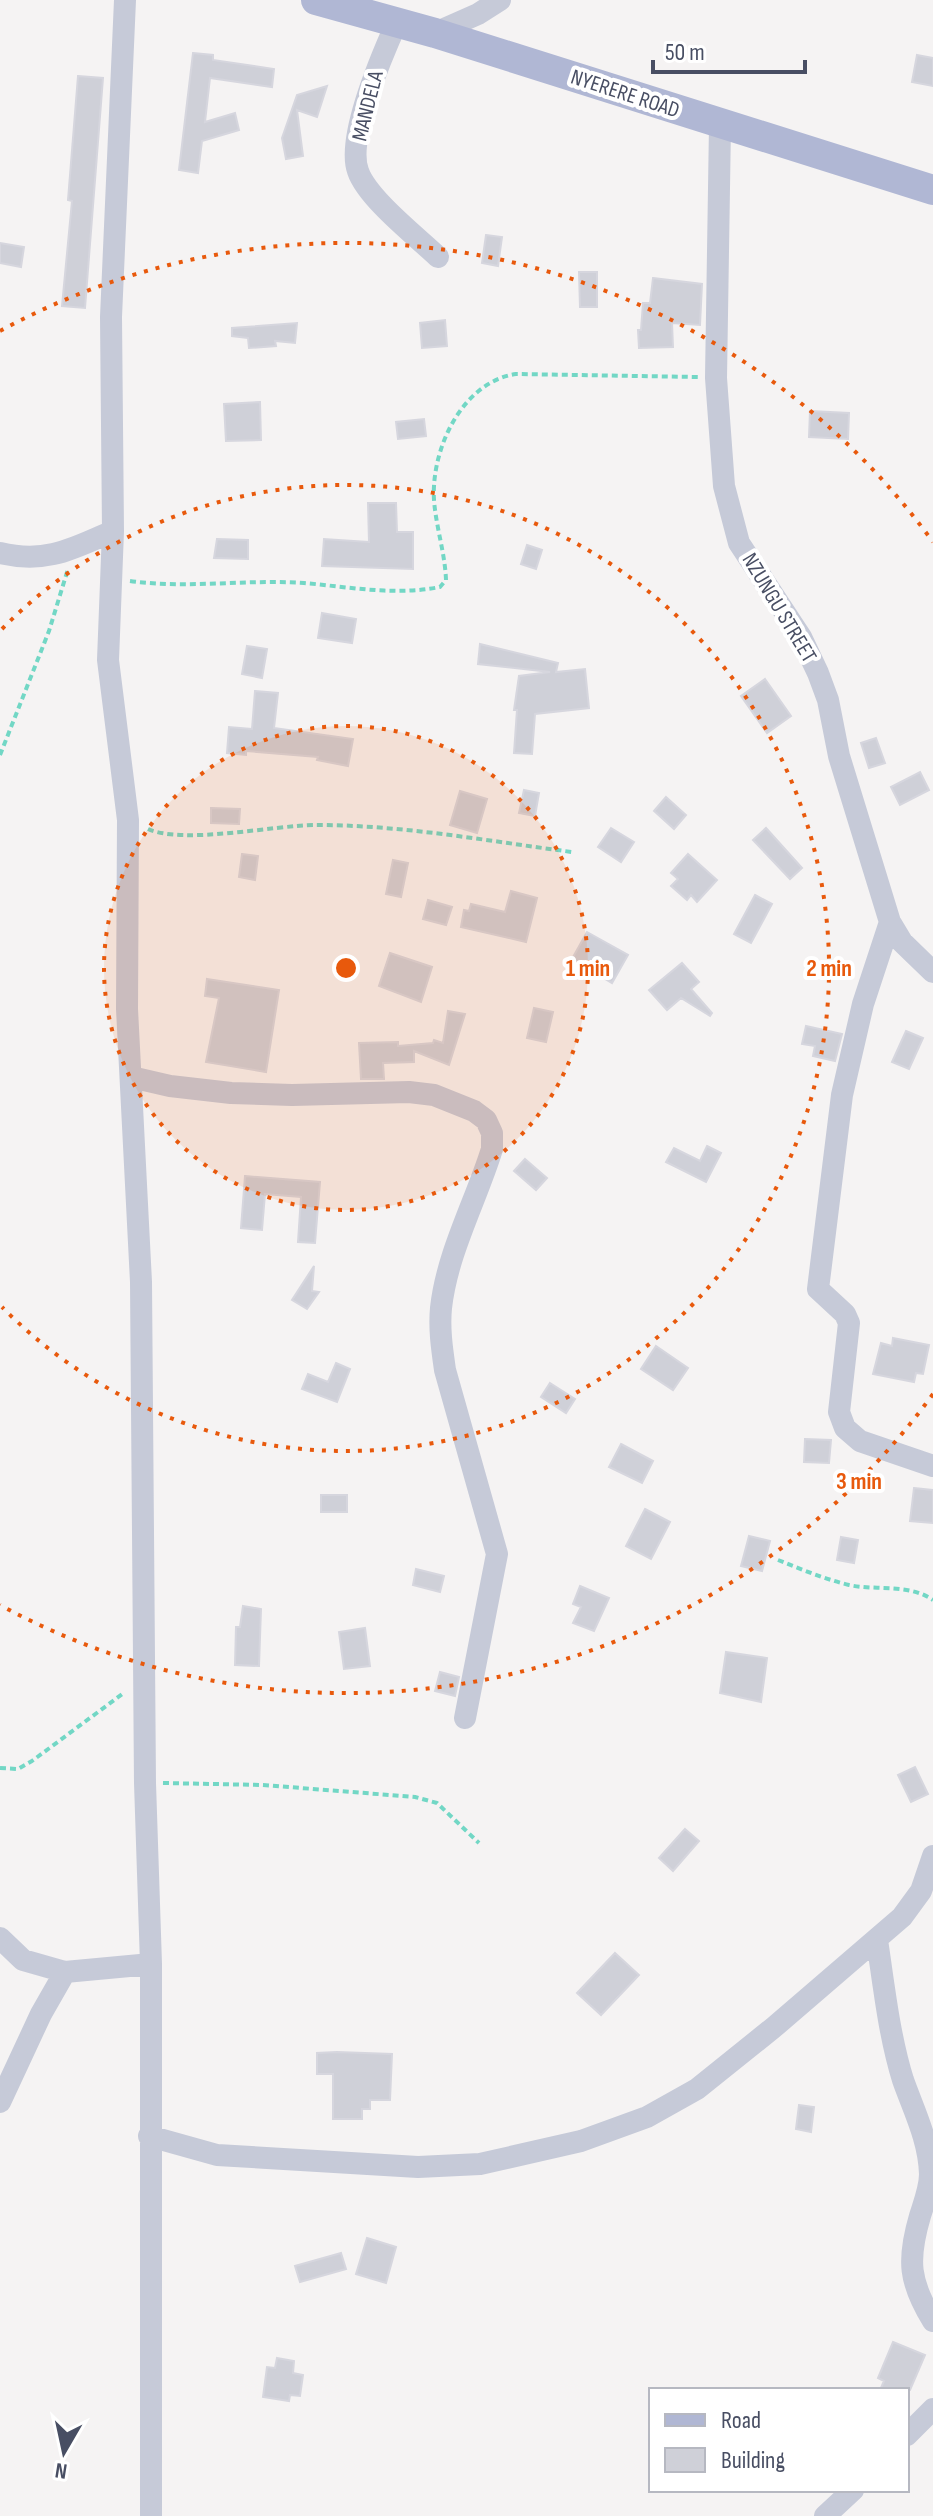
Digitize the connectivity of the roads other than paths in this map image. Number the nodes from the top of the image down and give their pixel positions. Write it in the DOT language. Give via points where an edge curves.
graph roads {
  1 [pos="125,0"];
  2 [pos="316,0"];
  3 [pos="500,0"];
  4 [pos="397,22"];
  5 [pos="435,33"];
  6 [pos="720,125"];
  7 [pos="933,190"];
  8 [pos="438,257"];
  9 [pos="113,531"];
  10 [pos="0,553"];
  11 [pos="890,922"];
  12 [pos="933,972"];
  13 [pos="131,1077"];
  14 [pos="933,1466"];
  15 [pos="465,1718"];
  16 [pos="933,1856"];
  17 [pos="0,1938"];
  18 [pos="877,1940"];
  19 [pos="151,1964"];
  20 [pos="65,1972"];
  21 [pos="0,2102"];
  22 [pos="149,2136"];
  23 [pos="933,2321"];
  24 [pos="933,2409"];
  25 [pos="909,2433"];
  26 [pos="851,2492"];
  27 [pos="151,2516"];
  28 [pos="825,2516"];
  1 -- 9 [label="street" via="111,317"];
  2 -- 4 [label="main road, NYERERE ROAD"];
  3 -- 5 [label="street"];
  4 -- 5 [label="main road, NYERERE ROAD"];
  4 -- 8 [label="street, MANDELA" via="365,105 358,172 372,193"];
  5 -- 6 [label="main road, NYERERE ROAD"];
  6 -- 7 [label="main road, NYERERE ROAD"];
  6 -- 11 [label="street, NZUNGU STREET" via="716,378 724,486 739,543 801,637 818,673"];
  9 -- 10 [label="street" via="35,558"];
  9 -- 13 [label="street" via="108,660 128,820"];
  11 -- 12 [label="street, NZUNGU STREET"];
  11 -- 14 [label="street" via="863,1004 842,1095 818,1289 849,1323 839,1412 845,1428 860,1441"];
  13 -- 15 [label="street" via="231,1093 434,1095 486,1120 492,1149 449,1269 441,1307 445,1370 497,1554"];
  13 -- 19 [label="street" via="141,1282"];
  16 -- 18 [label="street" via="921,1891"];
  17 -- 20 [label="street" via="23,1960"];
  18 -- 22 [label="street" via="697,2089 647,2117 581,2141 480,2164 418,2167 217,2155"];
  18 -- 23 [label="street" via="903,2079 929,2161 930,2179 912,2244 912,2275"];
  19 -- 20 [label="street"];
  19 -- 22 [label="street"];
  20 -- 21 [label="street"];
  22 -- 27 [label="street"];
  24 -- 25 [label="street"];
  26 -- 28 [label="street"];
}
